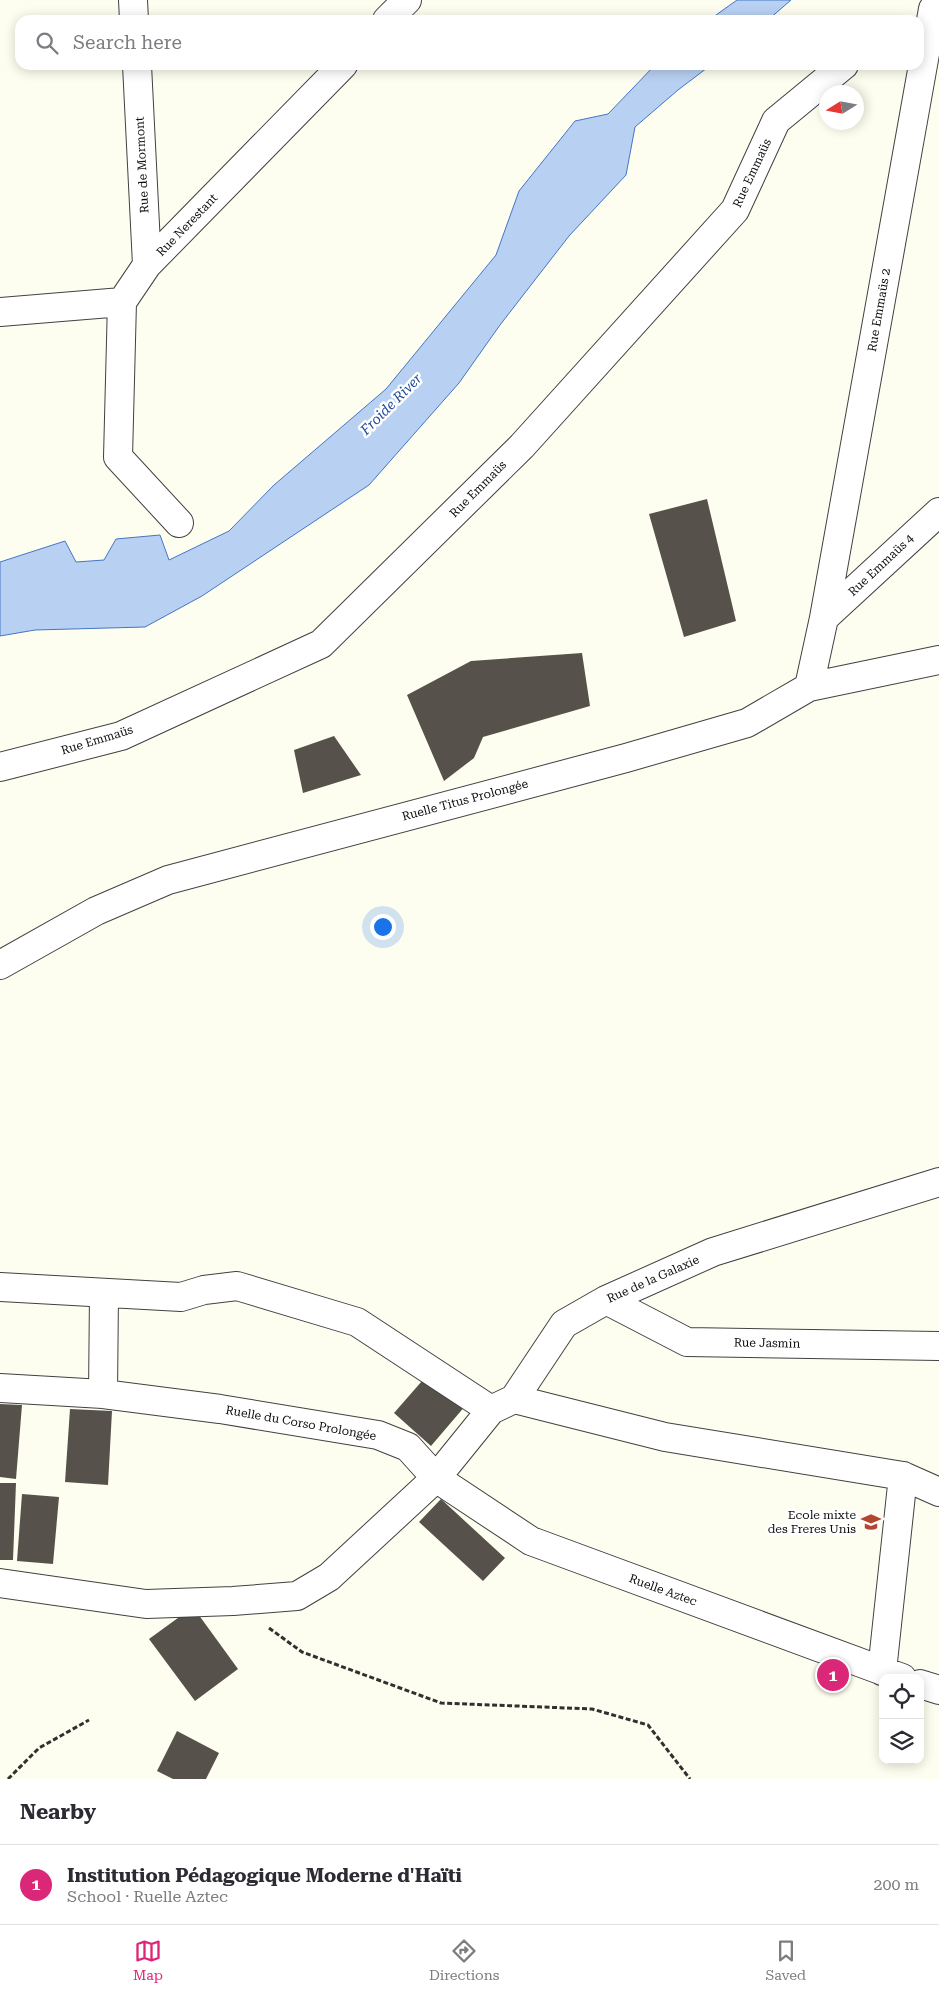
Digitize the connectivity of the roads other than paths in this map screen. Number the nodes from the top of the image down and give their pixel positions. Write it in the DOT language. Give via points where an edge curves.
graph roads {
  1 [pos="133,0"];
  2 [pos="407,0"];
  3 [pos="932,11"];
  4 [pos="134,15"];
  5 [pos="392,15"];
  6 [pos="924,56"];
  7 [pos="136,70"];
  8 [pos="338,70"];
  9 [pos="838,70"];
  10 [pos="922,70"];
  11 [pos="147,265"];
  12 [pos="122,302"];
  13 [pos="0,312"];
  14 [pos="939,512"];
  15 [pos="179,523"];
  16 [pos="824,618"];
  17 [pos="939,660"];
  18 [pos="809,687"];
  19 [pos="0,767"];
  20 [pos="0,964"];
  21 [pos="939,1182"];
  22 [pos="0,1288"];
  23 [pos="104,1293"];
  24 [pos="606,1300"];
  25 [pos="939,1346"];
  26 [pos="0,1388"];
  27 [pos="103,1394"];
  28 [pos="502,1404"];
  29 [pos="903,1476"];
  30 [pos="436,1478"];
  31 [pos="939,1492"];
  32 [pos="0,1583"];
  33 [pos="892,1674"];
  34 [pos="924,1685"];
  35 [pos="939,1690"];
  1 -- 4 [label="street"];
  2 -- 5 [label="street"];
  3 -- 6 [label="street, Rue Emmaüs 2"];
  7 -- 11 [label="street, Rue de Mormont"];
  8 -- 11 [label="street, Rue Nerestant"];
  9 -- 19 [label="street, Rue Emmaüs" via="776,121 735,210 522,446 321,644 121,736"];
  10 -- 16 [label="street, Rue Emmaüs 2"];
  11 -- 12 [label="street, Rue Nerestant"];
  12 -- 13 [label="street"];
  12 -- 15 [label="street" via="118,457"];
  14 -- 16 [label="street, Rue Emmaüs 4"];
  16 -- 18 [label="street, Rue Emmaüs 2"];
  17 -- 18 [label="street, Ruelle Titus Prolongée"];
  18 -- 20 [label="street, Ruelle Titus Prolongée" via="747,722 626,758 168,880 96,910"];
  21 -- 24 [label="street, Rue de la Galaxie" via="714,1252"];
  22 -- 23 [label="street"];
  23 -- 27 [label="street"];
  23 -- 28 [label="street" via="181,1297 237,1286 357,1322"];
  24 -- 25 [label="street, Rue Jasmin" via="687,1342"];
  24 -- 28 [label="street, Rue de la Galaxie" via="564,1324"];
  26 -- 27 [label="street, Ruelle du Corso Prolongée"];
  27 -- 30 [label="street, Ruelle du Corso Prolongée" via="378,1435 408,1447"];
  28 -- 29 [label="street" via="665,1437"];
  28 -- 30 [label="street, Rue de la Galaxie"];
  29 -- 31 [label="street"];
  29 -- 33 [label="street"];
  30 -- 32 [label="street" via="329,1577 297,1596 146,1604"];
  30 -- 33 [label="street, Ruelle Aztec" via="531,1541"];
  34 -- 35 [label="street"];
}
